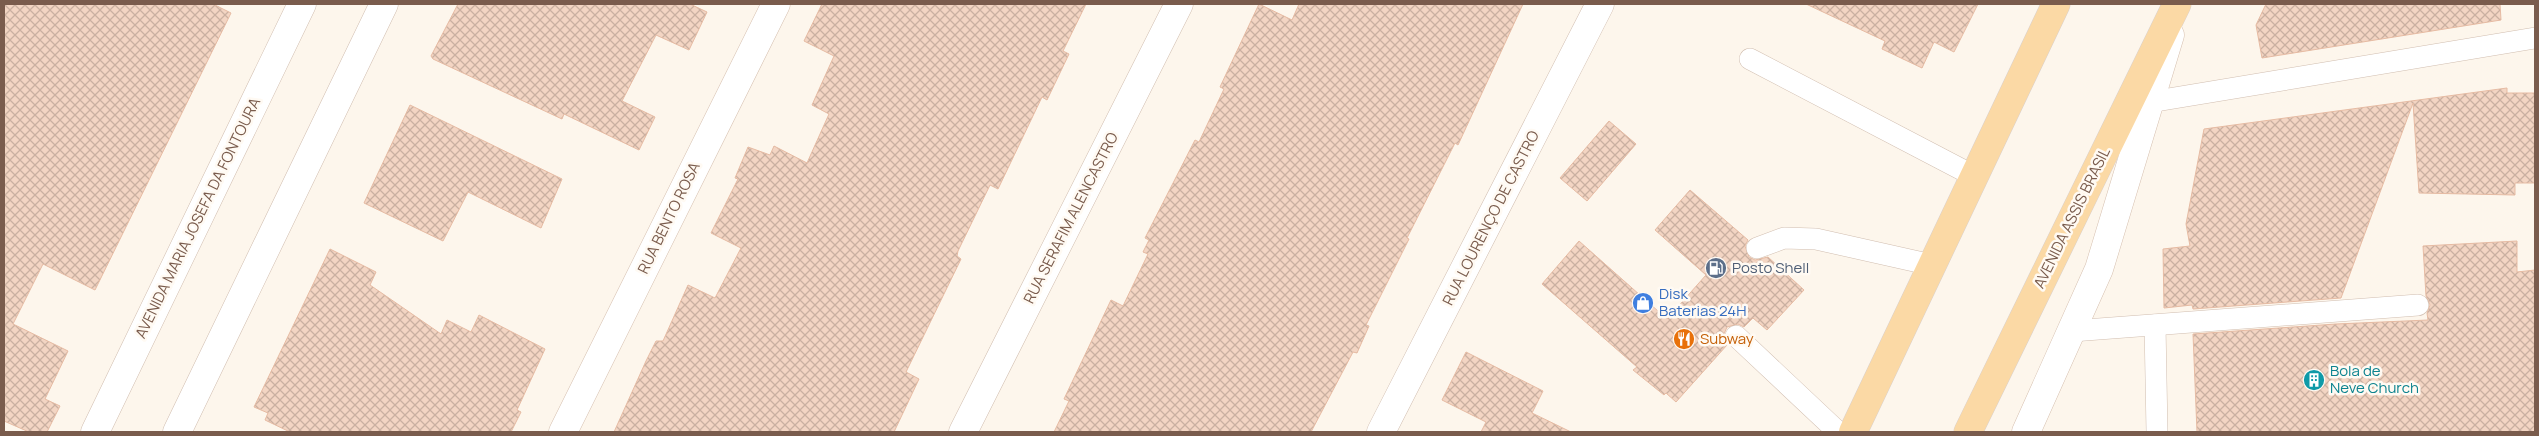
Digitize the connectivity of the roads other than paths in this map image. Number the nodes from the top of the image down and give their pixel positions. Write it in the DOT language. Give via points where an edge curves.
graph roads {
  1 [pos="302,4"];
  2 [pos="384,4"];
  3 [pos="776,4"];
  4 [pos="1179,4"];
  5 [pos="1600,4"];
  6 [pos="2056,4"];
  7 [pos="2178,4"];
  8 [pos="2535,38"];
  9 [pos="1750,59"];
  10 [pos="2150,102"];
  11 [pos="1974,176"];
  12 [pos="1757,248"];
  13 [pos="1932,265"];
  14 [pos="2418,305"];
  15 [pos="2155,325"];
  16 [pos="2072,331"];
  17 [pos="1736,336"];
  18 [pos="95,432"];
  19 [pos="177,432"];
  20 [pos="563,432"];
  21 [pos="963,432"];
  22 [pos="1381,432"];
  23 [pos="1838,432"];
  24 [pos="1853,432"];
  25 [pos="1968,432"];
  26 [pos="2026,432"];
  27 [pos="2158,432"];
  1 -- 18 [label="street, AVENIDA MARIA JOSEFA DA FONTOURA"];
  2 -- 19 [label="street"];
  3 -- 20 [label="street, RUA BENTO ROSA"];
  4 -- 21 [label="street, RUA SERAFIM ALENCASTRO"];
  5 -- 22 [label="street, RUA LOURENÇO DE CASTRO"];
  6 -- 11 [label="main road"];
  7 -- 10 [label="street, AVENIDA ASSIS BRASIL"];
  7 -- 25 [label="main road, AVENIDA ASSIS BRASIL"];
  8 -- 10 [label="lane"];
  9 -- 11 [label="lane"];
  10 -- 16 [label="street, AVENIDA ASSIS BRASIL" via="2099,270"];
  11 -- 13 [label="main road"];
  12 -- 13 [label="lane" via="1784,238 1816,239"];
  13 -- 24 [label="main road"];
  14 -- 15 [label="lane"];
  15 -- 16 [label="lane"];
  15 -- 27 [label="lane"];
  16 -- 26 [label="street, AVENIDA ASSIS BRASIL"];
  17 -- 23 [label="lane"];
}
